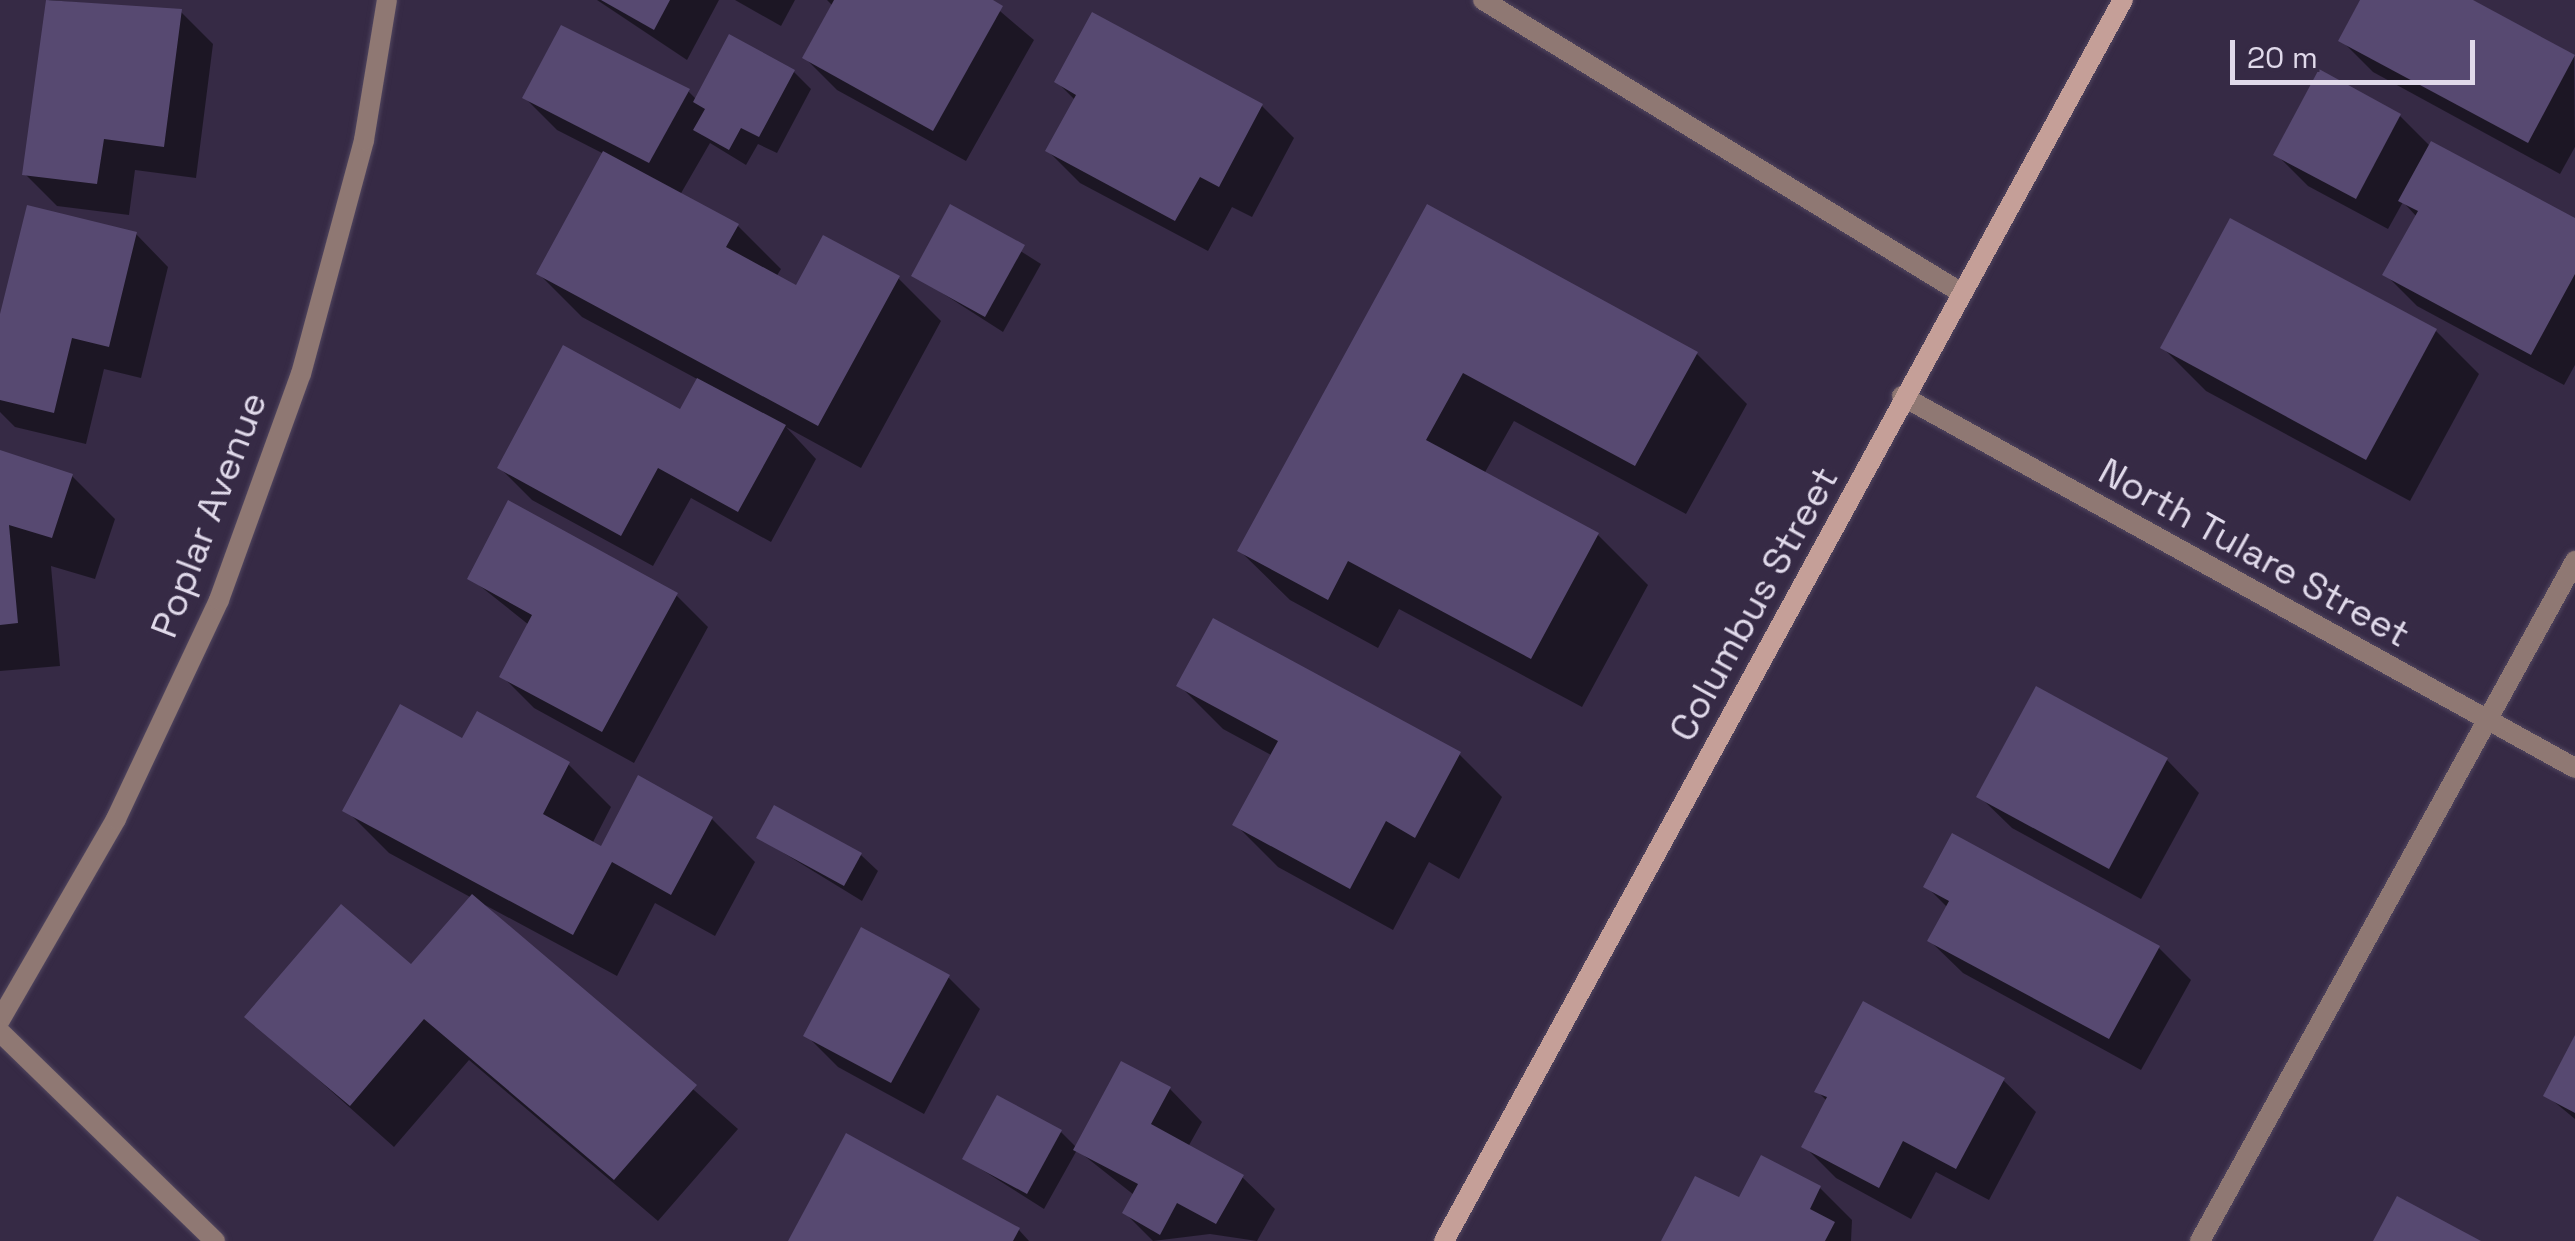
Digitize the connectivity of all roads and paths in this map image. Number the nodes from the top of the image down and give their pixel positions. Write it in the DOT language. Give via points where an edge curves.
graph roads {
  1 [pos="387,0"];
  2 [pos="1484,0"];
  3 [pos="2123,0"];
  4 [pos="1960,292"];
  5 [pos="1902,396"];
  6 [pos="2575,561"];
  7 [pos="2487,720"];
  8 [pos="2575,768"];
  9 [pos="0,1020"];
  10 [pos="0,1032"];
  11 [pos="216,1241"];
  12 [pos="1444,1241"];
  13 [pos="2200,1241"];
  1 -- 9 [label="street, Poplar Avenue" via="364,140 301,374 219,600 116,819"];
  2 -- 4 [label="street"];
  3 -- 4 [label="main road, Columbus Street"];
  4 -- 5 [label="main road, Columbus Street"];
  5 -- 7 [label="street, North Tulare Street"];
  5 -- 12 [label="main road, Columbus Street"];
  6 -- 7 [label="street"];
  7 -- 8 [label="street, North Tulare Street"];
  7 -- 13 [label="street"];
  10 -- 11 [label="street"];
}
